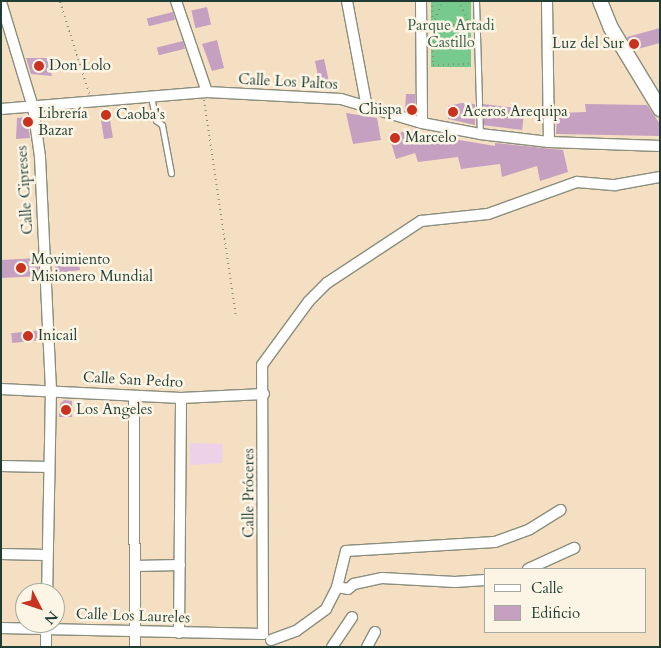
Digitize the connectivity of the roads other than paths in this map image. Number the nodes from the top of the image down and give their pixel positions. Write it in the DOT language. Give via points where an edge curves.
graph roads {
  1 [pos="176,1"];
  2 [pos="347,1"];
  3 [pos="420,1"];
  4 [pos="476,1"];
  5 [pos="547,1"];
  6 [pos="600,1"];
  7 [pos="1,2"];
  8 [pos="205,92"];
  9 [pos="151,96"];
  10 [pos="33,107"];
  11 [pos="367,108"];
  12 [pos="1,109"];
  13 [pos="660,109"];
  14 [pos="422,123"];
  15 [pos="480,134"];
  16 [pos="549,142"];
  17 [pos="660,146"];
  18 [pos="171,173"];
  19 [pos="660,177"];
  20 [pos="1,389"];
  21 [pos="51,390"];
  22 [pos="264,394"];
  23 [pos="134,396"];
  24 [pos="181,398"];
  25 [pos="1,466"];
  26 [pos="49,467"];
  27 [pos="560,510"];
  28 [pos="574,548"];
  29 [pos="1,554"];
  30 [pos="47,555"];
  31 [pos="180,565"];
  32 [pos="135,566"];
  33 [pos="530,568"];
  34 [pos="483,580"];
  35 [pos="47,583"];
  36 [pos="337,587"];
  37 [pos="352,617"];
  38 [pos="15,627"];
  39 [pos="65,627"];
  40 [pos="1,628"];
  41 [pos="135,631"];
  42 [pos="375,632"];
  43 [pos="46,633"];
  44 [pos="179,633"];
  45 [pos="271,640"];
  46 [pos="46,647"];
  47 [pos="135,647"];
  48 [pos="332,647"];
  49 [pos="368,647"];
  1 -- 8 [label="street"];
  2 -- 11 [label="street"];
  3 -- 14 [label="street"];
  4 -- 15 [label="lane"];
  5 -- 16 [label="street"];
  6 -- 13 [label="street" via="611,28"];
  7 -- 10 [label="street, Calle Cipreses"];
  8 -- 9 [label="street, Calle Los Paltos"];
  8 -- 11 [label="street, Calle Los Paltos" via="341,99"];
  9 -- 10 [label="street, Calle Los Paltos"];
  9 -- 18 [label="lane" via="156,120 162,124"];
  10 -- 12 [label="street, Calle Los Paltos"];
  10 -- 21 [label="street, Calle Cipreses" via="40,157"];
  11 -- 14 [label="street, Calle Los Paltos"];
  14 -- 15 [label="street, Calle Los Paltos"];
  15 -- 16 [label="street, Calle Los Paltos"];
  16 -- 17 [label="street, Calle Los Paltos"];
  19 -- 22 [label="street, Calle Próceres" via="615,185 577,182 488,214 421,221 327,283 267,354 262,365"];
  20 -- 21 [label="street, Calle San Pedro"];
  21 -- 23 [label="street, Calle San Pedro"];
  21 -- 26 [label="street, Calle Cipreses"];
  22 -- 24 [label="street, Calle San Pedro"];
  22 -- 45 [label="street, Calle Próceres"];
  23 -- 24 [label="street, Calle San Pedro"];
  23 -- 32 [label="street"];
  24 -- 31 [label="street"];
  25 -- 26 [label="street"];
  26 -- 30 [label="street, Calle Cipreses"];
  27 -- 36 [label="street" via="530,529 494,542 346,551"];
  28 -- 33 [label="street"];
  29 -- 30 [label="street"];
  30 -- 35 [label="street, Calle Cipreses"];
  31 -- 32 [label="street"];
  31 -- 44 [label="street"];
  32 -- 41 [label="street"];
  34 -- 36 [label="street" via="382,578 348,589"];
  36 -- 45 [label="street" via="320,615 296,631"];
  37 -- 48 [label="street"];
  38 -- 40 [label="street, Calle Los Laureles"];
  39 -- 41 [label="street, Calle Los Laureles"];
  41 -- 44 [label="street, Calle Los Laureles"];
  41 -- 47 [label="street"];
  42 -- 49 [label="street"];
  43 -- 46 [label="street"];
  44 -- 45 [label="street, Calle Los Laureles"];
}
